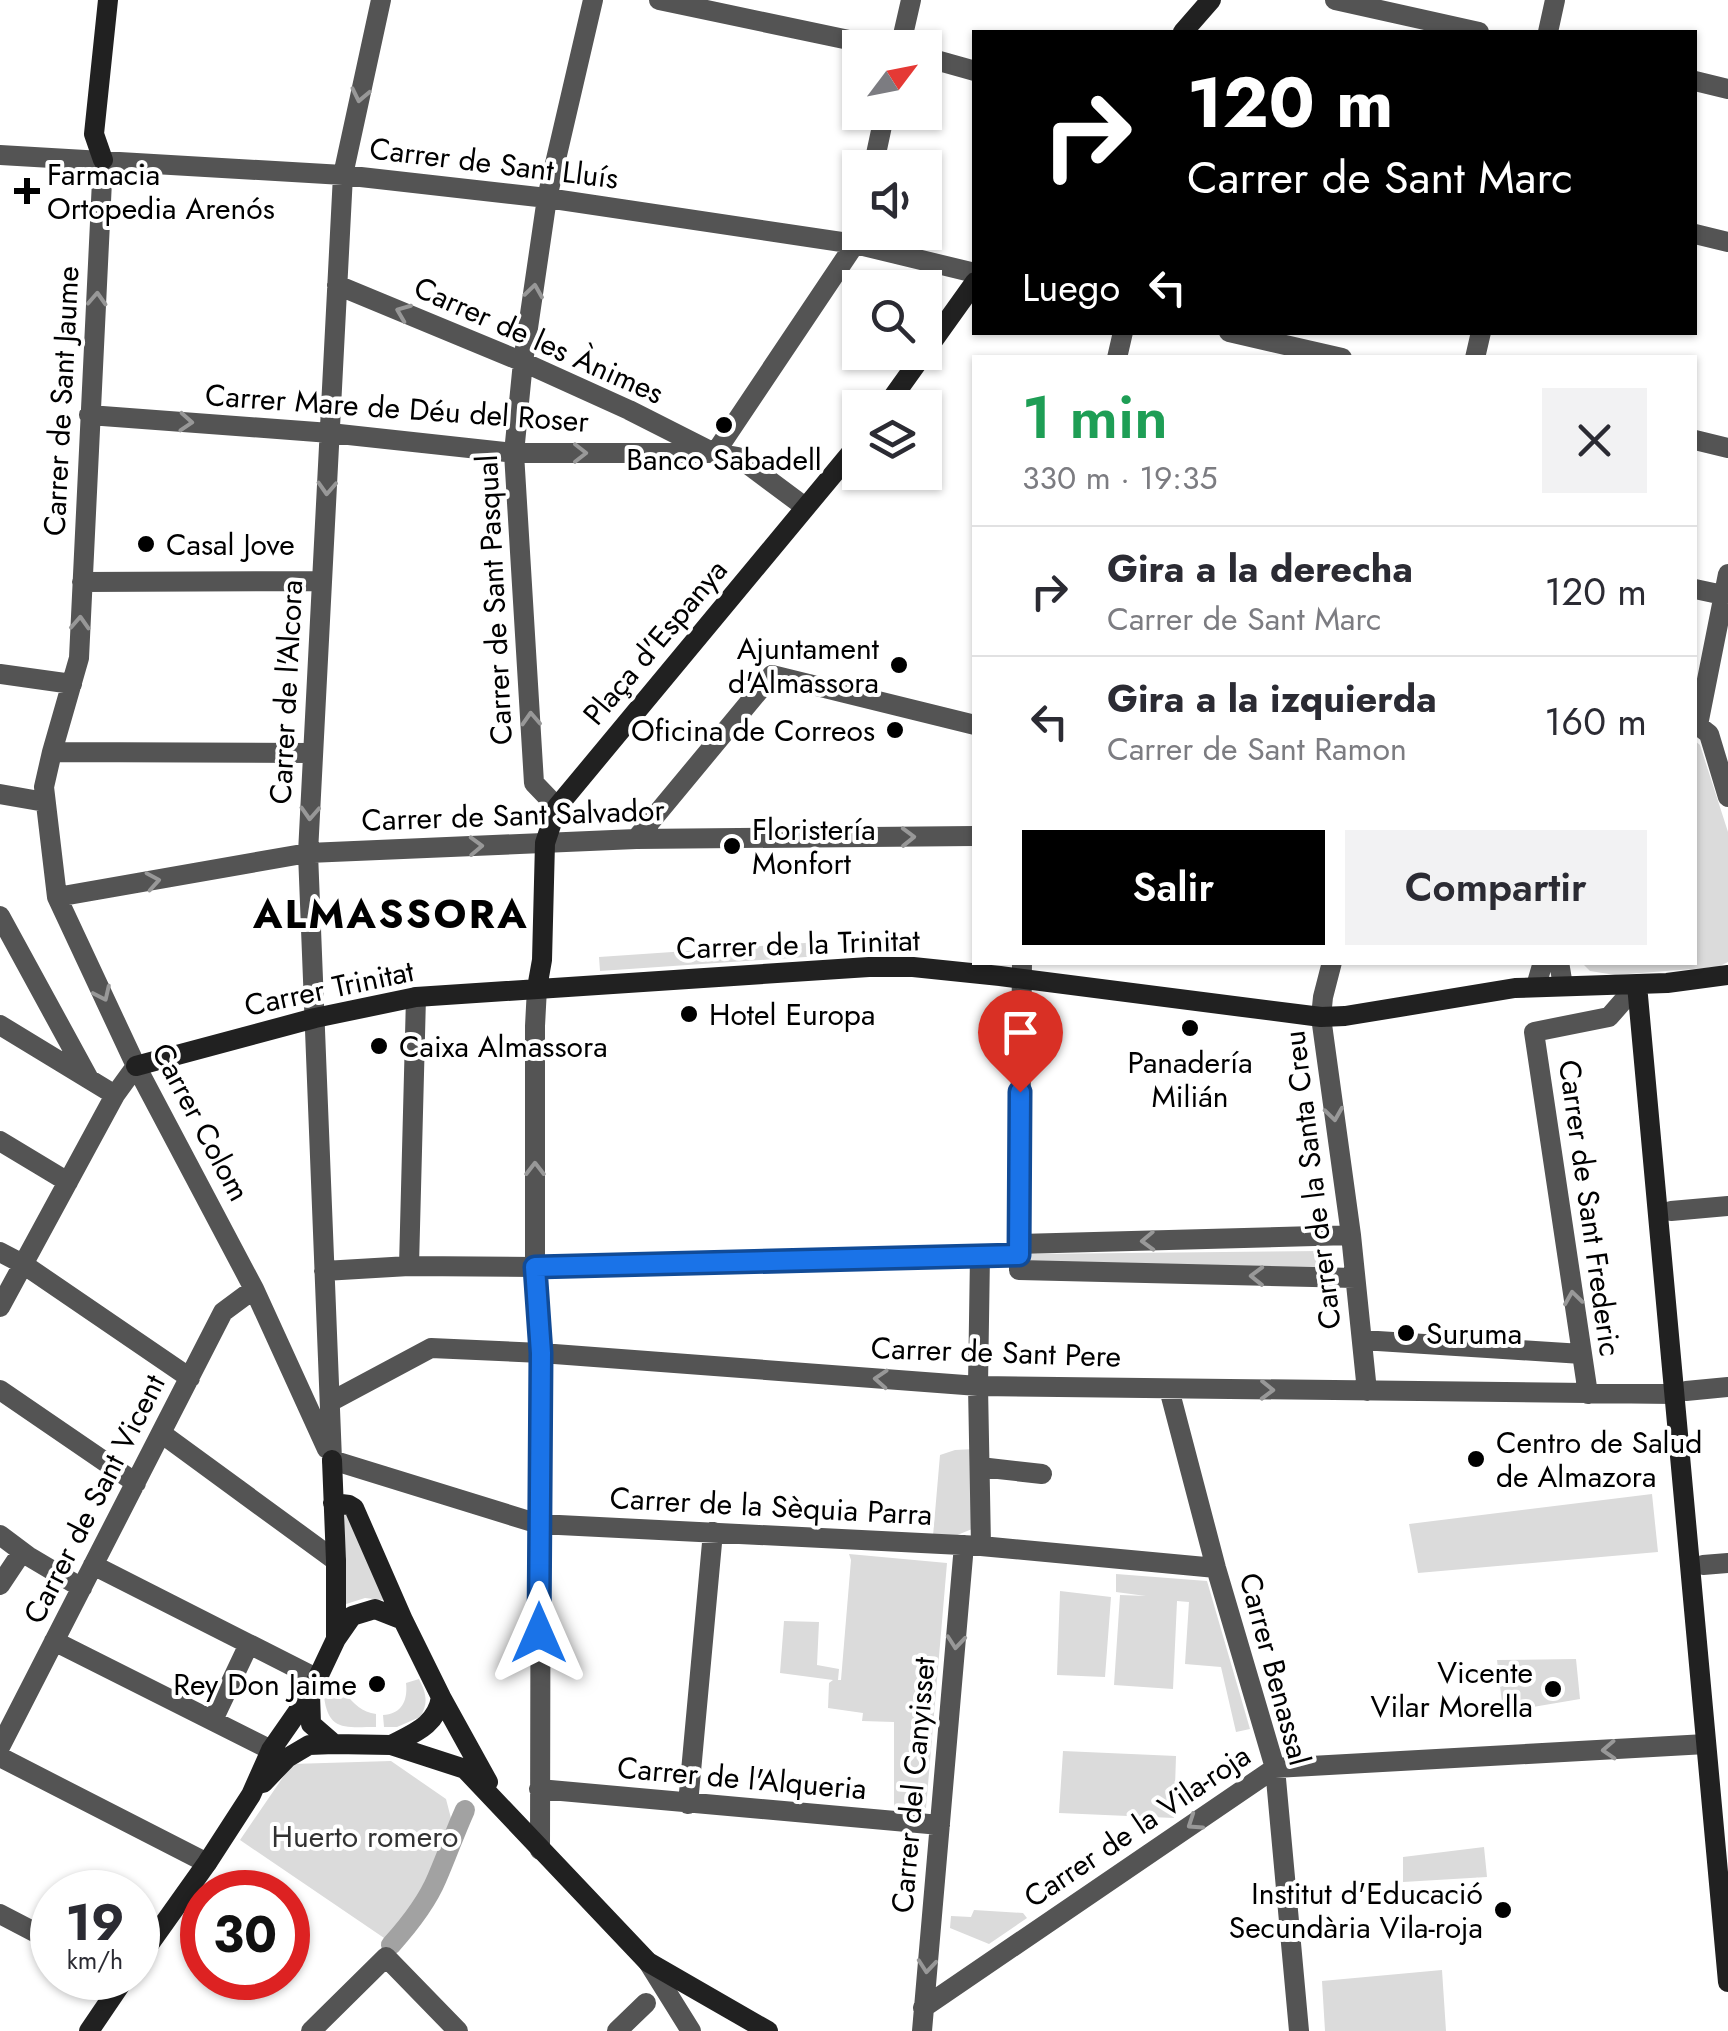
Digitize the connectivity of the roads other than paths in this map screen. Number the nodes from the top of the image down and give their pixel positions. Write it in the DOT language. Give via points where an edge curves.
graph roads {
  1 [pos="108,0"];
  2 [pos="381,0"];
  3 [pos="593,0"];
  4 [pos="659,0"];
  5 [pos="911,0"];
  6 [pos="1335,0"];
  7 [pos="1555,0"];
  8 [pos="904,30"];
  9 [pos="1470,30"];
  10 [pos="1548,30"];
  11 [pos="842,39"];
  12 [pos="942,62"];
  13 [pos="972,70"];
  14 [pos="1697,82"];
  15 [pos="1728,89"];
  16 [pos="0,154"];
  17 [pos="103,160"];
  18 [pos="343,175"];
  19 [pos="546,198"];
  20 [pos="1697,234"];
  21 [pos="842,242"];
  22 [pos="1728,242"];
  23 [pos="851,250"];
  24 [pos="880,250"];
  25 [pos="972,272"];
  26 [pos="336,285"];
  27 [pos="972,286"];
  28 [pos="942,328"];
  29 [pos="1243,335"];
  30 [pos="1329,355"];
  31 [pos="524,362"];
  32 [pos="89,416"];
  33 [pos="330,432"];
  34 [pos="1697,440"];
  35 [pos="1728,448"];
  36 [pos="514,452"];
  37 [pos="715,453"];
  38 [pos="842,464"];
  39 [pos="802,511"];
  40 [pos="322,581"];
  41 [pos="82,582"];
  42 [pos="1726,585"];
  43 [pos="1697,588"];
  44 [pos="0,674"];
  45 [pos="72,684"];
  46 [pos="972,724"];
  47 [pos="1707,727"];
  48 [pos="52,752"];
  49 [pos="313,753"];
  50 [pos="0,794"];
  51 [pos="1728,797"];
  52 [pos="44,802"];
  53 [pos="557,808"];
  54 [pos="972,836"];
  55 [pos="636,839"];
  56 [pos="544,844"];
  57 [pos="308,853"];
  58 [pos="58,898"];
  59 [pos="0,916"];
  60 [pos="1331,965"];
  61 [pos="1542,965"];
  62 [pos="1560,965"];
  63 [pos="1021,970"];
  64 [pos="1728,975"];
  65 [pos="1644,984"];
  66 [pos="1536,986"];
  67 [pos="1563,986"];
  68 [pos="537,988"];
  69 [pos="416,996"];
  70 [pos="1321,1017"];
  71 [pos="314,1018"];
  72 [pos="0,1026"];
  73 [pos="136,1066"];
  74 [pos="89,1078"];
  75 [pos="115,1095"];
  76 [pos="0,1141"];
  77 [pos="68,1182"];
  78 [pos="1728,1206"];
  79 [pos="1664,1211"];
  80 [pos="1350,1235"];
  81 [pos="0,1252"];
  82 [pos="980,1255"];
  83 [pos="1019,1256"];
  84 [pos="23,1264"];
  85 [pos="409,1266"];
  86 [pos="535,1267"];
  87 [pos="324,1271"];
  88 [pos="1355,1278"];
  89 [pos="254,1289"];
  90 [pos="0,1307"];
  91 [pos="1362,1340"];
  92 [pos="541,1353"];
  93 [pos="1582,1354"];
  94 [pos="190,1378"];
  95 [pos="978,1386"];
  96 [pos="1728,1387"];
  97 [pos="1170,1389"];
  98 [pos="0,1390"];
  99 [pos="1368,1391"];
  100 [pos="1680,1392"];
  101 [pos="1588,1394"];
  102 [pos="330,1402"];
  103 [pos="161,1433"];
  104 [pos="332,1460"];
  105 [pos="980,1467"];
  106 [pos="1042,1474"];
  107 [pos="136,1483"];
  108 [pos="333,1503"];
  109 [pos="539,1524"];
  110 [pos="713,1532"];
  111 [pos="0,1535"];
  112 [pos="963,1545"];
  113 [pos="22,1552"];
  114 [pos="336,1561"];
  115 [pos="1728,1563"];
  116 [pos="93,1565"];
  117 [pos="1697,1566"];
  118 [pos="1216,1568"];
  119 [pos="0,1585"];
  120 [pos="82,1588"];
  121 [pos="403,1620"];
  122 [pos="336,1639"];
  123 [pos="54,1641"];
  124 [pos="249,1644"];
  125 [pos="313,1686"];
  126 [pos="441,1698"];
  127 [pos="214,1720"];
  128 [pos="334,1744"];
  129 [pos="1718,1744"];
  130 [pos="1,1745"];
  131 [pos="391,1745"];
  132 [pos="272,1750"];
  133 [pos="1274,1768"];
  134 [pos="539,1790"];
  135 [pos="251,1796"];
  136 [pos="688,1804"];
  137 [pos="504,1810"];
  138 [pos="940,1825"];
  139 [pos="1728,1833"];
  140 [pos="540,1850"];
  141 [pos="207,1862"];
  142 [pos="0,1914"];
  143 [pos="1726,1926"];
  144 [pos="160,1929"];
  145 [pos="30,1930"];
  146 [pos="648,1962"];
  147 [pos="1728,1982"];
  148 [pos="706,1995"];
  149 [pos="110,2000"];
  150 [pos="646,2003"];
  151 [pos="923,2008"];
  152 [pos="88,2031"];
  153 [pos="311,2031"];
  154 [pos="458,2031"];
  155 [pos="618,2031"];
  156 [pos="691,2031"];
  157 [pos="699,2031"];
  158 [pos="768,2031"];
  159 [pos="922,2031"];
  160 [pos="1299,2031"];
  1 -- 17 [label="street, Carrer de Sant Jaume" via="94,134"];
  2 -- 18 [label="street, Carrer de l'Alcora, one-way"];
  3 -- 19 [label="street, Carrer de Sant Pasqual"];
  4 -- 11 [label="street"];
  5 -- 8 [label="street"];
  6 -- 9 [label="street"];
  7 -- 10 [label="street"];
  12 -- 13 [label="street"];
  14 -- 15 [label="street"];
  16 -- 17 [label="street, Carrer de Sant Lluís"];
  17 -- 18 [label="street, Carrer de Sant Lluís"];
  32 -- 17 [label="street, Carrer de Sant Jaume, one-way"];
  18 -- 19 [label="street, Carrer de Sant Lluís"];
  18 -- 26 [label="street, Carrer de l'Alcora"];
  19 -- 21 [label="street, Carrer de Sant Lluís"];
  31 -- 19 [label="street, Carrer de Sant Pasqual, one-way"];
  20 -- 22 [label="street"];
  23 -- 37 [label="street"];
  24 -- 25 [label="street, Carrer de Sant Lluís"];
  31 -- 26 [label="street, Carrer de les Ànimes, one-way"];
  26 -- 33 [label="street, Carrer de l'Alcora"];
  27 -- 28 [label="street"];
  29 -- 30 [label="street"];
  31 -- 36 [label="street, Carrer de Sant Pasqual"];
  31 -- 37 [label="street, Carrer de les Ànimes"];
  32 -- 33 [label="street, Carrer Mare de Déu del Roser, one-way"];
  32 -- 41 [label="street, Carrer de Sant Jaume"];
  33 -- 36 [label="street, Carrer Mare de Déu del Roser"];
  33 -- 40 [label="street, Carrer de l'Alcora, one-way"];
  34 -- 35 [label="street"];
  36 -- 37 [label="street, Carrer Mare de Déu del Roser, one-way"];
  53 -- 36 [label="street, Carrer de Sant Pasqual, one-way" via="534,783"];
  37 -- 39 [label="street, Carrer Mare de Déu del Roser" via="738,457"];
  38 -- 39 [label="street, Plaça d'Espanya"];
  39 -- 53 [label="street, Plaça d'Espanya"];
  40 -- 41 [label="street"];
  40 -- 49 [label="street, Carrer de l'Alcora"];
  45 -- 41 [label="street, Carrer de Sant Jaume, one-way"];
  42 -- 43 [label="street"];
  42 -- 47 [label="street"];
  44 -- 45 [label="street"];
  45 -- 48 [label="street, Carrer de Sant Jaume"];
  46 -- 55 [label="street" via="772,675"];
  47 -- 51 [label="street"];
  48 -- 49 [label="street"];
  48 -- 52 [label="street, Carrer de Sant Jaume"];
  49 -- 57 [label="street, Carrer de l'Alcora, one-way"];
  50 -- 52 [label="street"];
  52 -- 58 [label="street, Carrer Colom"];
  53 -- 56 [label="street"];
  55 -- 54 [label="street, Carrer de Sant Salvador, one-way"];
  55 -- 56 [label="street, Carrer de Sant Salvador"];
  57 -- 56 [label="street, Carrer de Sant Salvador, one-way"];
  56 -- 68 [label="street"];
  58 -- 57 [label="street, Carrer de Sant Salvador, one-way"];
  57 -- 71 [label="street, Carrer de l'Alcora"];
  58 -- 73 [label="street, Carrer Colom, one-way"];
  59 -- 74 [label="street"];
  60 -- 70 [label="street, Carrer de la Santa Creu"];
  61 -- 66 [label="street"];
  62 -- 67 [label="street"];
  63 -- 68 [label="street, Carrer de la Trinitat" via="870,967"];
  63 -- 70 [label="street, Carrer de la Trinitat"];
  63 -- 83 [label="street"];
  64 -- 65 [label="street, Carrer de la Trinitat"];
  65 -- 67 [label="street, Carrer de la Trinitat"];
  65 -- 79 [label="street"];
  93 -- 65 [label="street, Carrer de Sant Frederic, one-way" via="1534,1032 1609,1017"];
  66 -- 67 [label="street, Carrer de la Trinitat"];
  66 -- 70 [label="street, Carrer de la Trinitat"];
  68 -- 69 [label="street, Carrer Trinitat"];
  86 -- 68 [label="street, one-way"];
  69 -- 71 [label="street, Carrer Trinitat"];
  69 -- 85 [label="street"];
  70 -- 80 [label="street, Carrer de la Santa Creu, one-way"];
  71 -- 73 [label="street, Carrer Trinitat"];
  71 -- 87 [label="street, Carrer de l'Alcora"];
  72 -- 74 [label="street"];
  73 -- 75 [label="street"];
  73 -- 89 [label="street, Carrer Colom"];
  74 -- 75 [label="street"];
  75 -- 77 [label="street"];
  76 -- 77 [label="street"];
  77 -- 84 [label="street"];
  78 -- 79 [label="street"];
  79 -- 100 [label="street"];
  80 -- 83 [label="street, one-way"];
  80 -- 88 [label="street, Carrer de la Santa Creu"];
  81 -- 84 [label="street"];
  82 -- 83 [label="street"];
  82 -- 86 [label="street"];
  82 -- 95 [label="street, Carrer del Canyisset"];
  88 -- 83 [label="street, one-way"];
  84 -- 90 [label="street"];
  84 -- 94 [label="street"];
  85 -- 86 [label="street"];
  85 -- 87 [label="street"];
  86 -- 92 [label="street"];
  87 -- 102 [label="street, Carrer de l'Alcora"];
  88 -- 91 [label="street, Carrer de la Santa Creu"];
  89 -- 94 [label="street, Carrer de Sant Vicent" via="224,1312"];
  89 -- 104 [label="street, Carrer Colom"];
  91 -- 93 [label="street"];
  91 -- 99 [label="street, Carrer de la Santa Creu"];
  95 -- 92 [label="street, Carrer de Sant Pere, one-way"];
  92 -- 102 [label="street, Carrer de Sant Pere" via="431,1348"];
  92 -- 109 [label="street"];
  93 -- 101 [label="street, Carrer de Sant Frederic"];
  94 -- 103 [label="street, Carrer de Sant Vicent"];
  95 -- 97 [label="street, Carrer de Sant Pere"];
  95 -- 105 [label="street, Carrer del Canyisset"];
  96 -- 100 [label="street, Carrer de Sant Pere"];
  97 -- 99 [label="street, Carrer de Sant Pere, one-way"];
  97 -- 118 [label="street, Carrer Benassal"];
  98 -- 107 [label="street"];
  99 -- 101 [label="street, Carrer de Sant Pere"];
  100 -- 101 [label="street, Carrer de Sant Pere"];
  100 -- 117 [label="street"];
  102 -- 104 [label="street, Carrer de l'Alcora"];
  103 -- 107 [label="street, Carrer de Sant Vicent"];
  103 -- 114 [label="street"];
  104 -- 108 [label="street"];
  104 -- 109 [label="street, Carrer de la Sèquia Parra"];
  105 -- 106 [label="street"];
  105 -- 112 [label="street, Carrer del Canyisset"];
  107 -- 116 [label="street, Carrer de Sant Vicent"];
  108 -- 114 [label="street"];
  108 -- 121 [label="street" via="354,1508"];
  109 -- 110 [label="street, Carrer de la Sèquia Parra"];
  109 -- 134 [label="street"];
  110 -- 112 [label="street, Carrer de la Sèquia Parra"];
  110 -- 136 [label="street"];
  111 -- 113 [label="street"];
  112 -- 118 [label="street, Carrer de la Sèquia Parra"];
  112 -- 138 [label="street, Carrer del Canyisset, one-way"];
  113 -- 119 [label="street"];
  113 -- 120 [label="street"];
  114 -- 122 [label="street"];
  115 -- 117 [label="street"];
  116 -- 120 [label="street, Carrer de Sant Vicent"];
  116 -- 124 [label="street"];
  117 -- 129 [label="street"];
  118 -- 133 [label="street, Carrer Benassal"];
  120 -- 123 [label="street, Carrer de Sant Vicent"];
  121 -- 122 [label="street" via="376,1609 352,1616"];
  121 -- 126 [label="street"];
  122 -- 125 [label="street"];
  123 -- 127 [label="street"];
  123 -- 130 [label="street, Carrer de Sant Vicent"];
  124 -- 125 [label="street"];
  124 -- 127 [label="street"];
  125 -- 128 [label="street" via="310,1724"];
  125 -- 132 [label="street"];
  126 -- 131 [label="street" via="429,1724"];
  126 -- 137 [label="street"];
  127 -- 132 [label="street"];
  128 -- 131 [label="street"];
  128 -- 135 [label="street" via="309,1745 286,1758"];
  129 -- 133 [label="street, Carrer de la Vila-roja, one-way"];
  129 -- 139 [label="street"];
  129 -- 143 [label="street"];
  130 -- 141 [label="street"];
  131 -- 137 [label="street" via="465,1769"];
  132 -- 135 [label="street"];
  133 -- 151 [label="street, Carrer de la Vila-roja, one-way"];
  133 -- 160 [label="street, Carrer Benassal"];
  134 -- 136 [label="street, Carrer de l'Alqueria"];
  134 -- 137 [label="street"];
  134 -- 140 [label="street"];
  135 -- 141 [label="street"];
  136 -- 138 [label="street, Carrer de l'Alqueria"];
  137 -- 140 [label="street"];
  138 -- 151 [label="street, Carrer del Canyisset, one-way"];
  140 -- 146 [label="street"];
  141 -- 144 [label="street"];
  142 -- 145 [label="street"];
  143 -- 147 [label="street"];
  146 -- 148 [label="street"];
  146 -- 156 [label="street"];
  148 -- 157 [label="street" via="692,2015"];
  148 -- 158 [label="street"];
  149 -- 152 [label="street"];
  150 -- 155 [label="street"];
  151 -- 159 [label="street, Carrer del Canyisset"];
  153 -- 154 [label="street" via="386,1957"];
}
